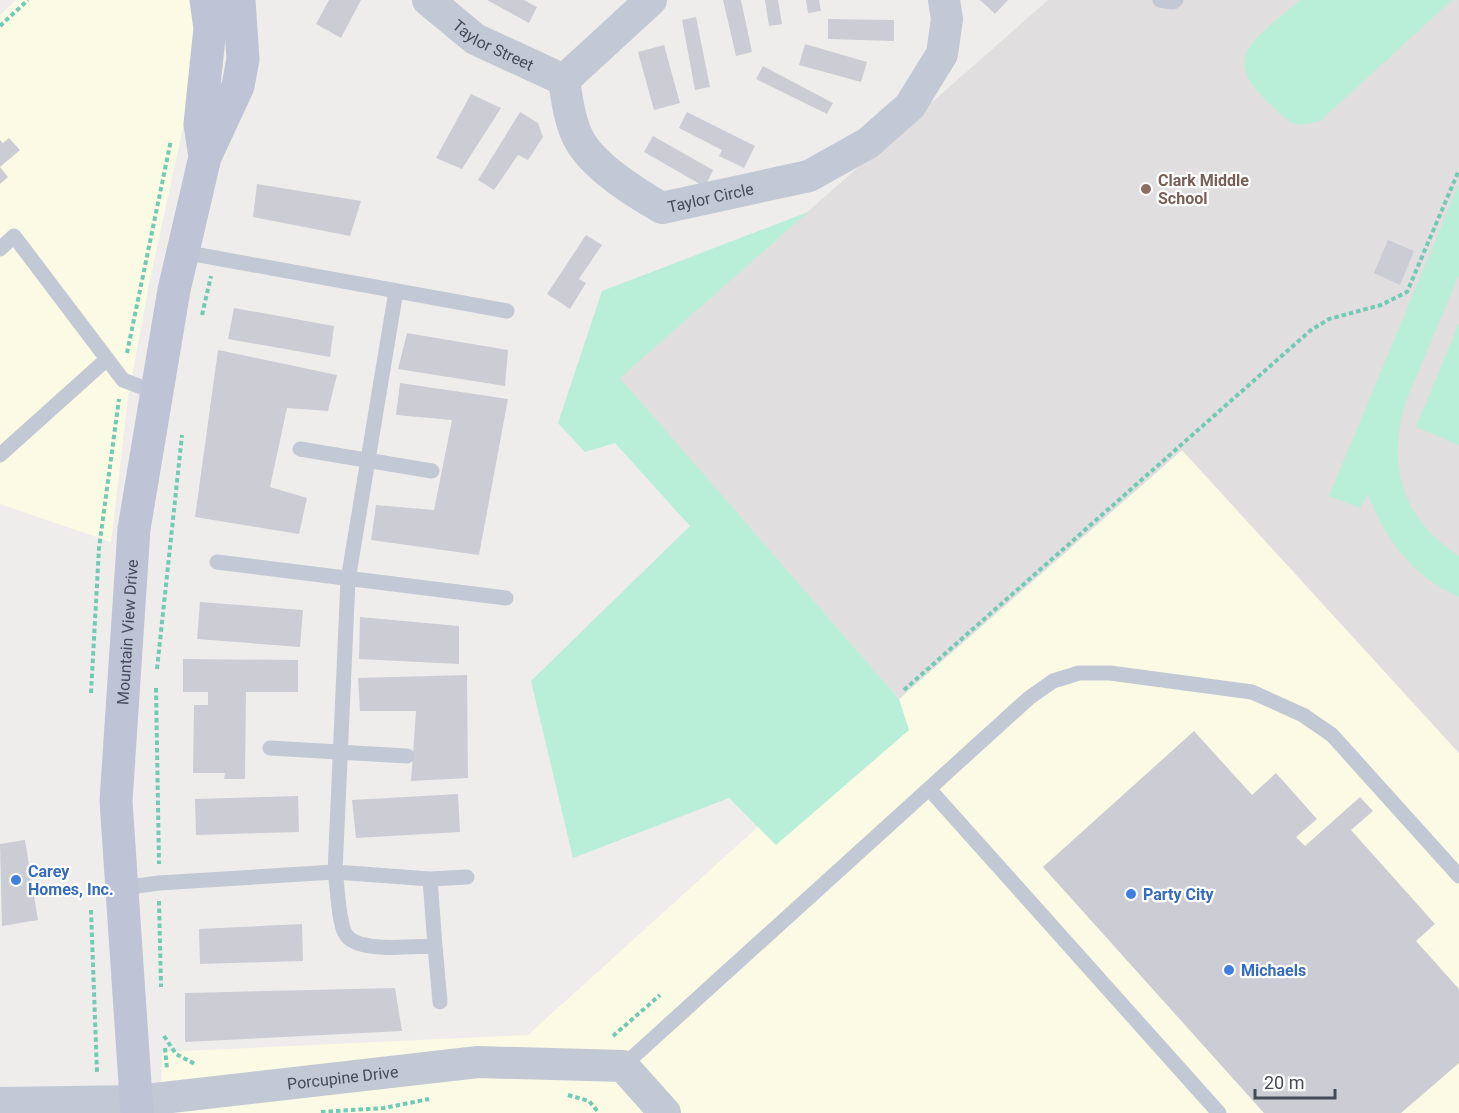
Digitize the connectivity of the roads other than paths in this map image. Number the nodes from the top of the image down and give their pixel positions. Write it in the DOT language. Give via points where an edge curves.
graph roads {
  1 [pos="206,0"];
  2 [pos="239,0"];
  3 [pos="428,0"];
  4 [pos="651,0"];
  5 [pos="944,0"];
  6 [pos="1160,0"];
  7 [pos="1176,0"];
  8 [pos="564,80"];
  9 [pos="204,157"];
  10 [pos="0,249"];
  11 [pos="183,252"];
  12 [pos="396,291"];
  13 [pos="507,311"];
  14 [pos="107,359"];
  15 [pos="157,393"];
  16 [pos="300,449"];
  17 [pos="0,455"];
  18 [pos="368,460"];
  19 [pos="432,471"];
  20 [pos="217,562"];
  21 [pos="348,580"];
  22 [pos="506,598"];
  23 [pos="270,748"];
  24 [pos="339,752"];
  25 [pos="407,756"];
  26 [pos="930,790"];
  27 [pos="335,872"];
  28 [pos="1459,876"];
  29 [pos="467,877"];
  30 [pos="430,879"];
  31 [pos="122,888"];
  32 [pos="435,946"];
  33 [pos="440,1002"];
  34 [pos="614,1054"];
  35 [pos="0,1103"];
  36 [pos="137,1107"];
  37 [pos="665,1113"];
  38 [pos="1219,1113"];
  1 -- 9 [label="street, Mountain View Drive" via="210,28 200,124"];
  2 -- 9 [label="street, Mountain View Drive" via="243,59 238,86"];
  3 -- 8 [label="street, Taylor Street" via="475,39"];
  4 -- 8 [label="street"];
  5 -- 8 [label="street, Taylor Circle" via="948,19 942,54 910,106 868,143 809,176 673,206 662,208 634,192 581,143"];
  6 -- 7 [label="lane"];
  9 -- 11 [label="street, Mountain View Drive"];
  10 -- 14 [label="lane" via="14,236"];
  11 -- 12 [label="lane"];
  11 -- 15 [label="street, Mountain View Drive"];
  12 -- 13 [label="lane"];
  12 -- 18 [label="lane"];
  14 -- 15 [label="lane" via="123,380"];
  14 -- 17 [label="lane"];
  15 -- 31 [label="street, Mountain View Drive" via="134,529 116,801"];
  16 -- 18 [label="lane"];
  18 -- 19 [label="lane"];
  18 -- 21 [label="lane"];
  20 -- 21 [label="lane"];
  21 -- 22 [label="lane"];
  21 -- 24 [label="lane"];
  23 -- 24 [label="lane"];
  24 -- 25 [label="lane"];
  24 -- 27 [label="lane"];
  26 -- 28 [label="lane" via="1029,699 1062,678 1079,673 1110,673 1252,692 1303,715 1332,735"];
  26 -- 34 [label="lane"];
  26 -- 38 [label="lane"];
  27 -- 30 [label="lane"];
  27 -- 31 [label="lane"];
  27 -- 32 [label="lane" via="344,932 351,942 365,946"];
  29 -- 30 [label="lane"];
  30 -- 32 [label="lane"];
  31 -- 36 [label="street, Mountain View Drive"];
  32 -- 33 [label="lane"];
  34 -- 36 [label="street, Porcupine Drive" via="478,1062"];
  34 -- 37 [label="street"];
  35 -- 36 [label="street, Porcupine Drive"];
}
